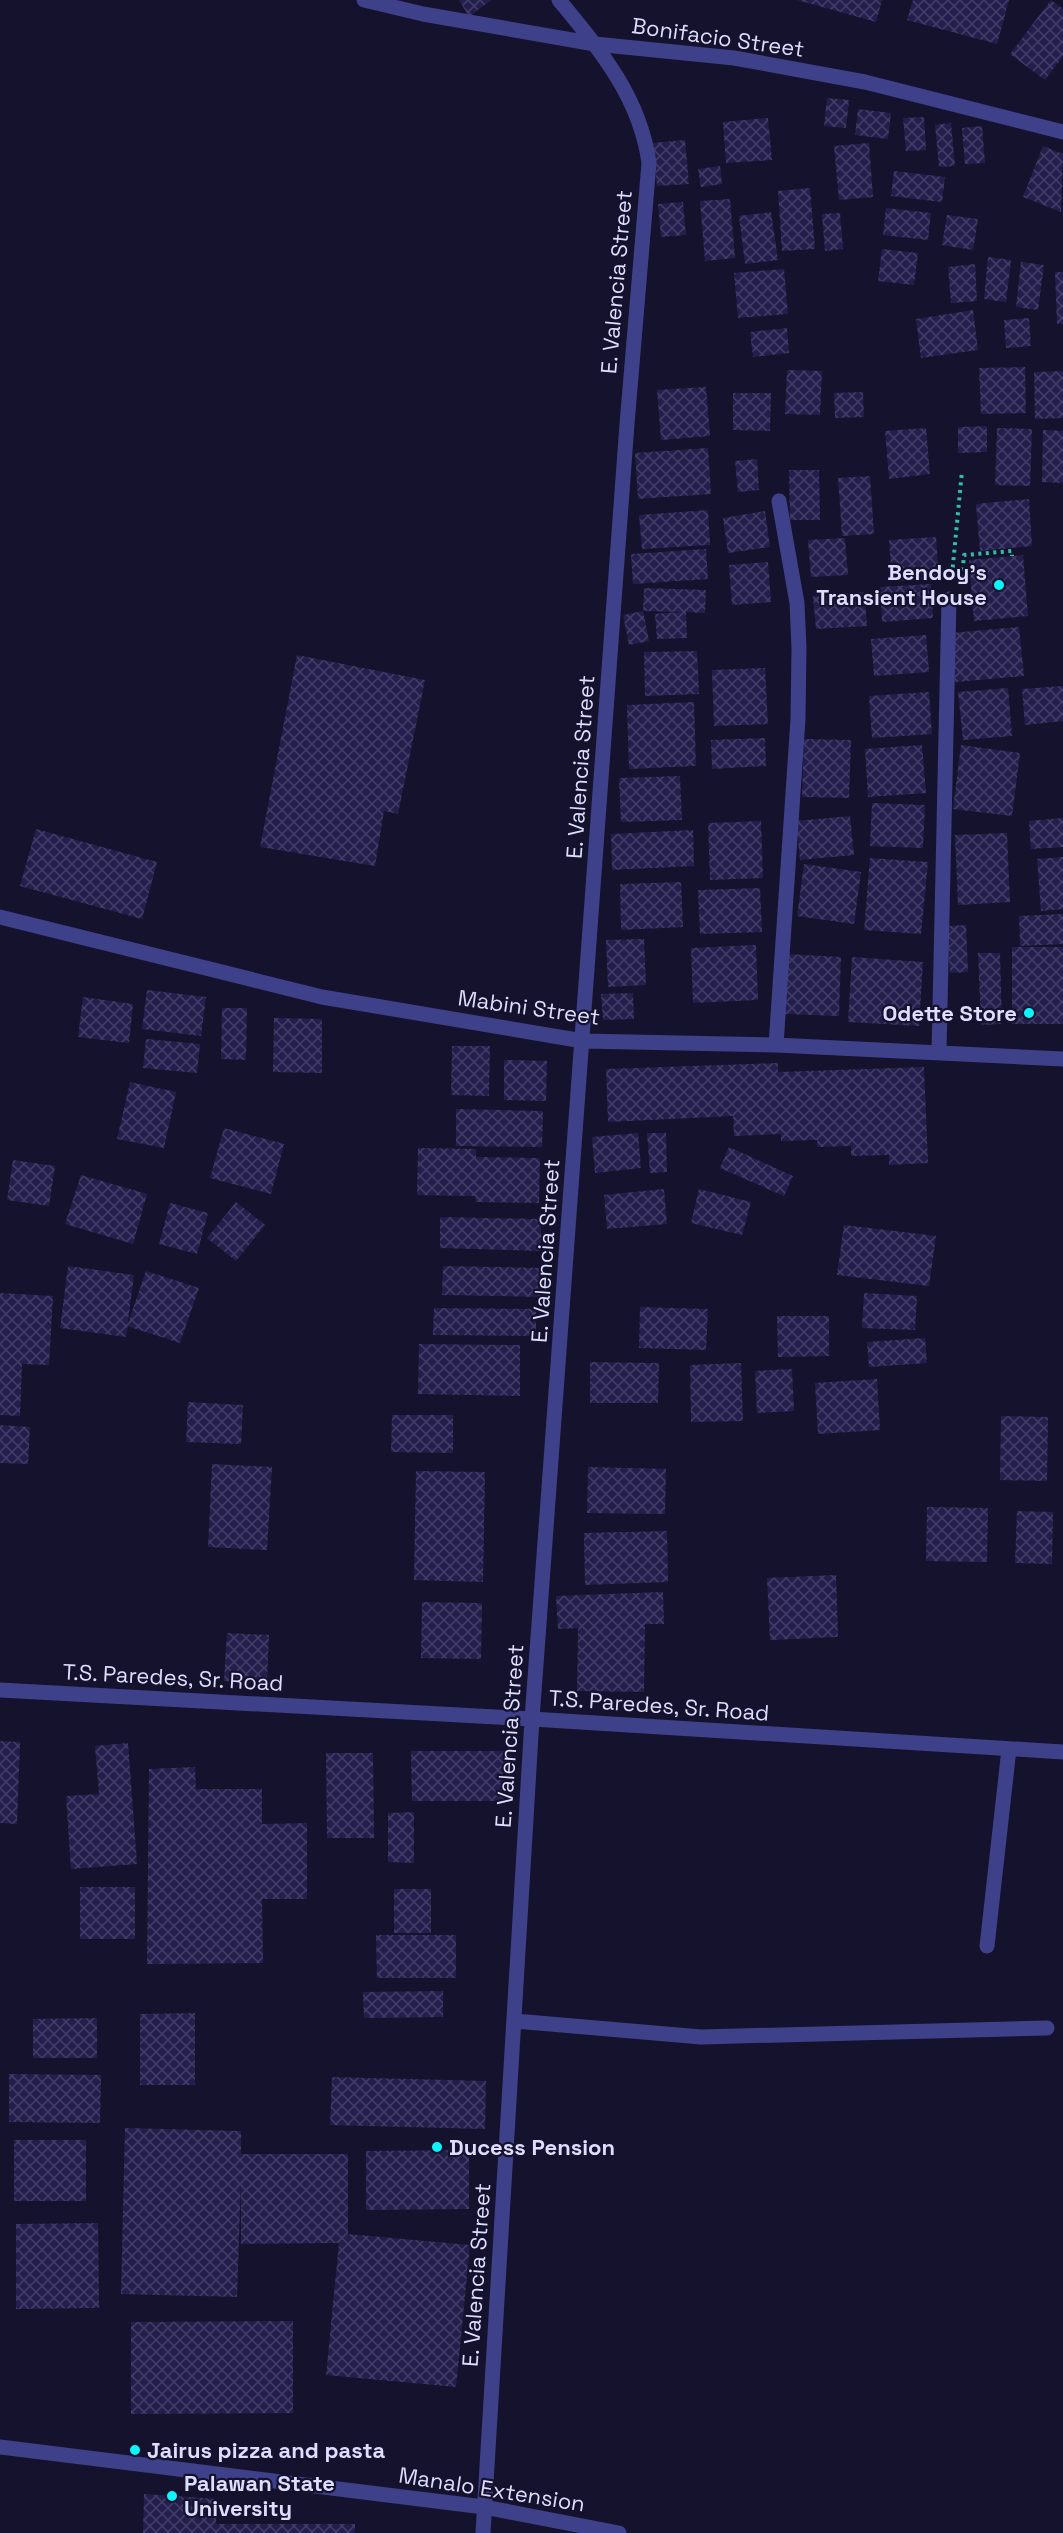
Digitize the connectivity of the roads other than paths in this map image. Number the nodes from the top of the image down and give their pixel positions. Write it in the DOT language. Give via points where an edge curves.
graph roads {
  1 [pos="364,0"];
  2 [pos="559,0"];
  3 [pos="595,44"];
  4 [pos="1063,132"];
  5 [pos="779,501"];
  6 [pos="949,599"];
  7 [pos="0,917"];
  8 [pos="583,1041"];
  9 [pos="776,1045"];
  10 [pos="939,1052"];
  11 [pos="1063,1059"];
  12 [pos="0,1690"];
  13 [pos="532,1719"];
  14 [pos="1009,1749"];
  15 [pos="1063,1752"];
  16 [pos="987,1946"];
  17 [pos="515,2021"];
  18 [pos="1047,2028"];
  19 [pos="0,2447"];
  20 [pos="484,2507"];
  21 [pos="483,2533"];
  22 [pos="619,2533"];
  1 -- 3 [label="street, Bonifacio Street"];
  2 -- 3 [label="street, E. Valencia Street"];
  3 -- 4 [label="street, Bonifacio Street" via="734,58 854,80"];
  3 -- 8 [label="street, E. Valencia Street" via="634,105 645,133 649,163"];
  5 -- 9 [label="street" via="797,603 799,648 798,719"];
  6 -- 10 [label="street"];
  7 -- 8 [label="street, Mabini Street" via="322,997"];
  8 -- 9 [label="street, Mabini Street"];
  8 -- 13 [label="street, E. Valencia Street"];
  9 -- 10 [label="street, Mabini Street"];
  10 -- 11 [label="street, Mabini Street"];
  12 -- 13 [label="street, T.S. Paredes, Sr. Road"];
  13 -- 14 [label="street, T.S. Paredes, Sr. Road"];
  13 -- 17 [label="street, E. Valencia Street"];
  14 -- 15 [label="street, T.S. Paredes, Sr. Road"];
  14 -- 16 [label="street"];
  17 -- 18 [label="street" via="701,2037"];
  17 -- 20 [label="street, E. Valencia Street"];
  19 -- 20 [label="street, Manalo Extension"];
  20 -- 21 [label="street, E. Valencia Street"];
  20 -- 22 [label="street, Manalo Extension"];
}
